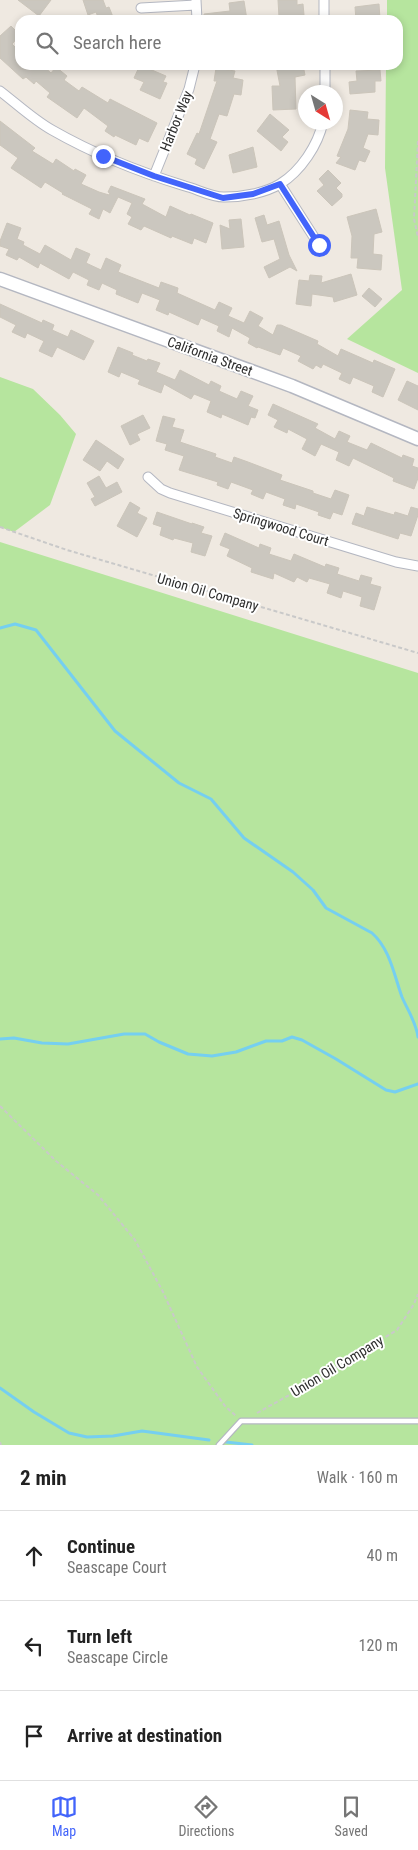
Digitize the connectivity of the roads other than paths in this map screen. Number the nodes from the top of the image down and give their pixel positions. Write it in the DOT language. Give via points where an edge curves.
graph roads {
  1 [pos="324,0"];
  2 [pos="196,2"];
  3 [pos="141,8"];
  4 [pos="197,15"];
  5 [pos="324,15"];
  6 [pos="194,70"];
  7 [pos="325,70"];
  8 [pos="325,85"];
  9 [pos="0,91"];
  10 [pos="321,130"];
  11 [pos="154,176"];
  12 [pos="280,184"];
  13 [pos="319,245"];
  14 [pos="0,279"];
  15 [pos="418,439"];
  16 [pos="148,477"];
  17 [pos="418,566"];
  18 [pos="418,1421"];
  19 [pos="219,1445"];
  1 -- 5 [label="street"];
  2 -- 3 [label="street"];
  2 -- 4 [label="street"];
  6 -- 11 [label="street, Harbor Way" via="190,89"];
  7 -- 8 [label="street"];
  9 -- 11 [label="street" via="50,129 103,156"];
  10 -- 12 [label="street" via="297,170"];
  11 -- 12 [label="street" via="223,198 253,194"];
  12 -- 13 [label="street"];
  14 -- 15 [label="street, California Street" via="292,386"];
  16 -- 17 [label="street, Springwood Court" via="170,493"];
  18 -- 19 [label="lane" via="241,1421"];
}
